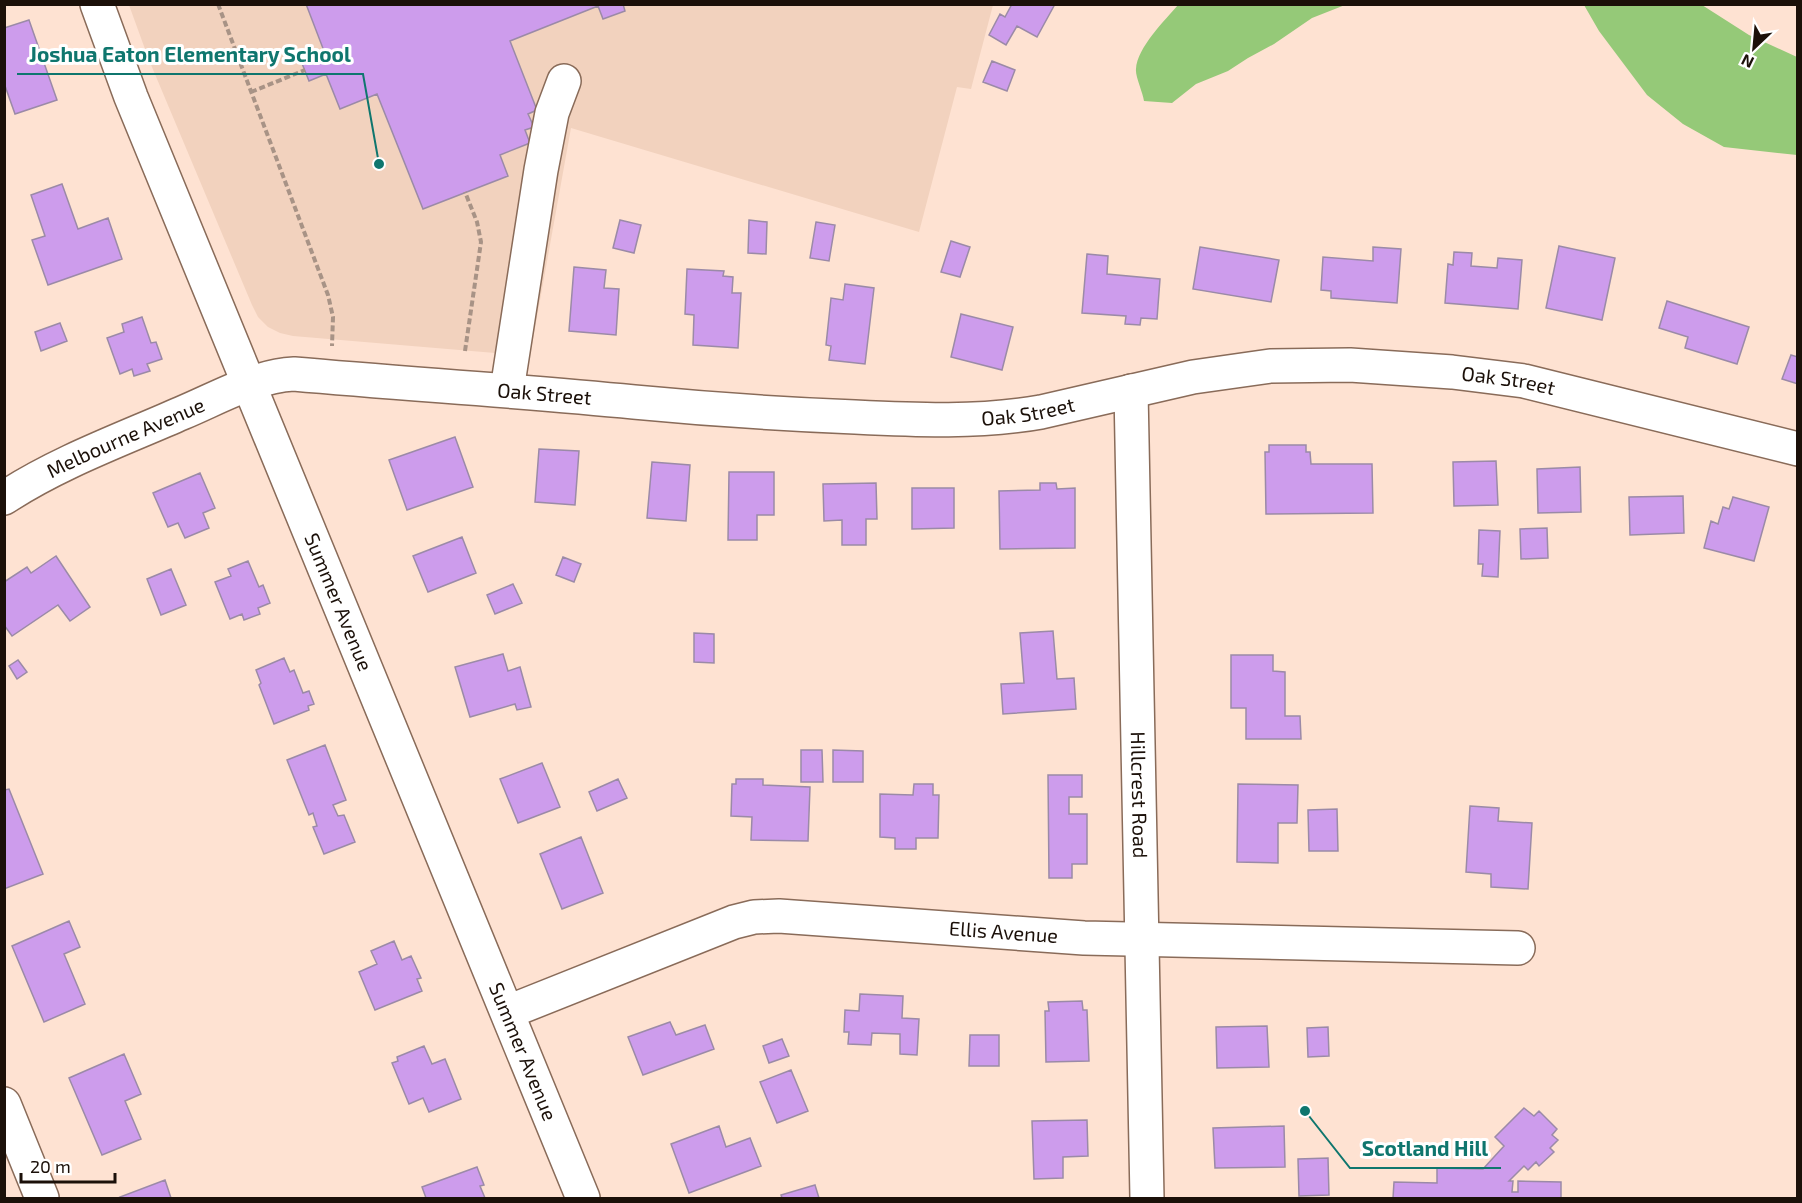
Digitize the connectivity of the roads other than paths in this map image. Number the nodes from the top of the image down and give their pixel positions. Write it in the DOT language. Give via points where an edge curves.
graph roads {
  1 [pos="96,4"];
  2 [pos="564,81"];
  3 [pos="249,384"];
  4 [pos="507,390"];
  5 [pos="1131,391"];
  6 [pos="1797,449"];
  7 [pos="4,498"];
  8 [pos="1141,940"];
  9 [pos="1518,948"];
  10 [pos="508,1012"];
  11 [pos="4,1104"];
  12 [pos="42,1198"];
  13 [pos="584,1198"];
  14 [pos="1147,1198"];
  1 -- 3 [label="street, Summer Avenue" via="130,97"];
  2 -- 4 [label="street" via="552,113 541,170"];
  3 -- 4 [label="street, Oak Street" via="287,374"];
  3 -- 7 [label="street, Melbourne Avenue" via="80,458"];
  3 -- 10 [label="street, Summer Avenue"];
  4 -- 5 [label="street, Oak Street" via="721,410 951,420 1016,417"];
  5 -- 6 [label="street, Oak Street" via="1192,376 1270,366 1350,365 1452,372 1524,381"];
  5 -- 8 [label="street, Hillcrest Road"];
  8 -- 9 [label="street, Ellis Avenue"];
  8 -- 10 [label="street, Ellis Avenue" via="754,917"];
  8 -- 14 [label="street, Hillcrest Road"];
  10 -- 13 [label="street, Summer Avenue"];
  11 -- 12 [label="street"];
}
